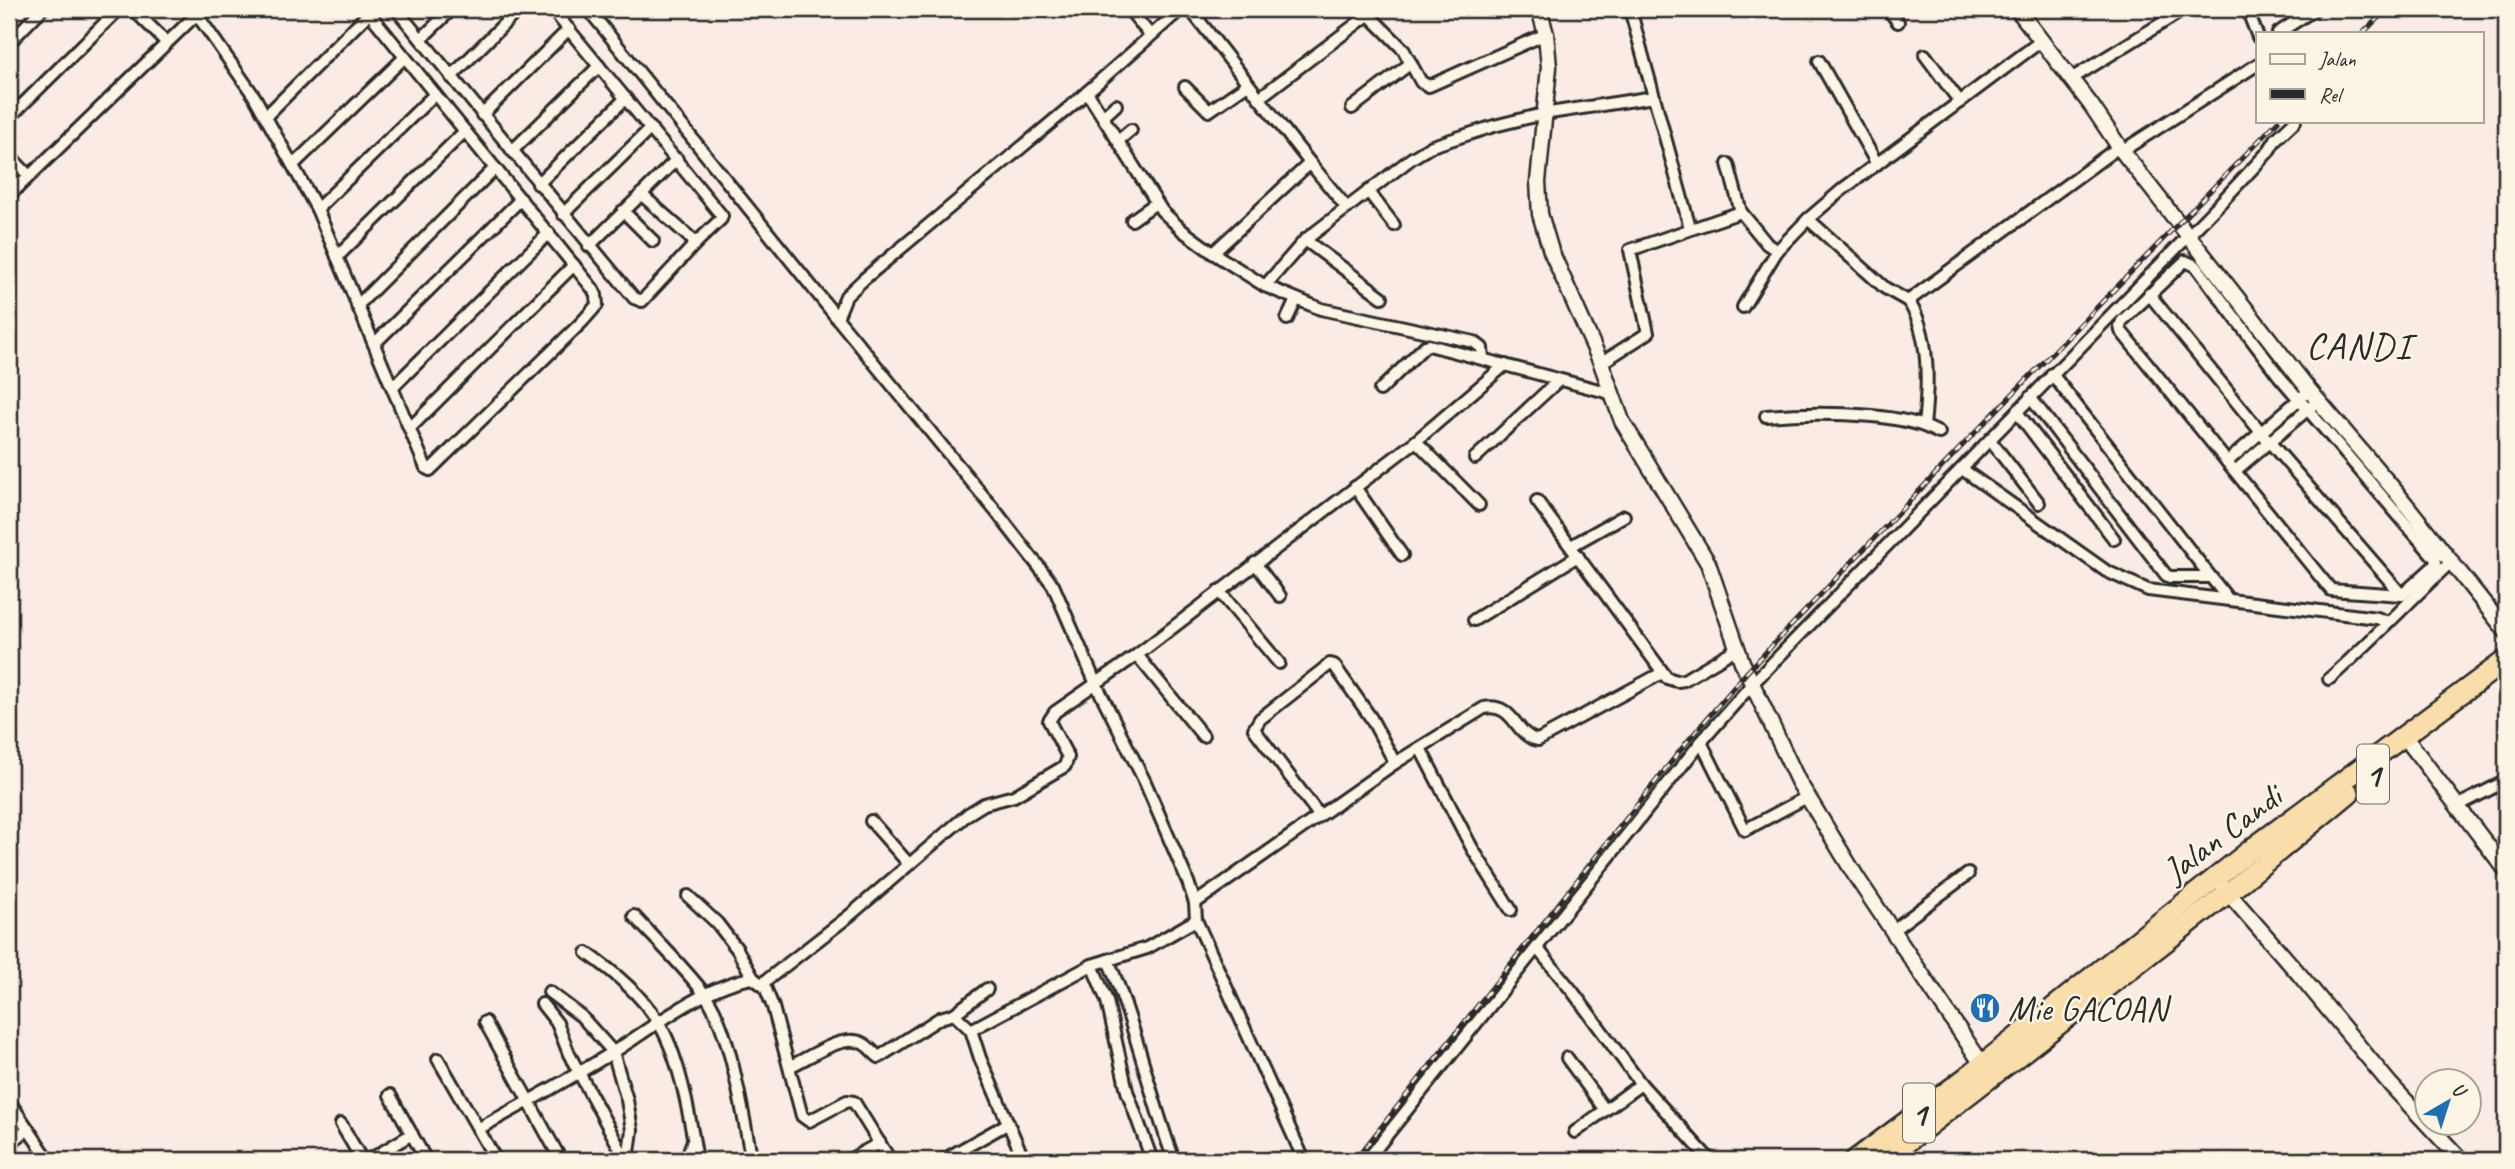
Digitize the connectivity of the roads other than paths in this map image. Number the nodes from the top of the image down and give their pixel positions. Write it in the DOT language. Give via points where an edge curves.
graph roads {
  1 [pos="42,9"];
  2 [pos="119,9"];
  3 [pos="133,9"];
  4 [pos="396,9"];
  5 [pos="452,9"];
  6 [pos="519,9"];
  7 [pos="552,9"];
  8 [pos="588,9"];
  9 [pos="1129,9"];
  10 [pos="1181,9"];
  11 [pos="1190,9"];
  12 [pos="1539,9"];
  13 [pos="1630,9"];
  14 [pos="1888,9"];
  15 [pos="2017,9"];
  16 [pos="2185,9"];
  17 [pos="2247,9"];
  18 [pos="2316,9"];
  19 [pos="2325,9"];
  20 [pos="367,11"];
  21 [pos="197,12"];
  22 [pos="1373,12"];
  23 [pos="1898,22"];
  24 [pos="569,29"];
  25 [pos="2256,32"];
  26 [pos="2280,32"];
  27 [pos="1546,34"];
  28 [pos="1150,35"];
  29 [pos="421,39"];
  30 [pos="167,41"];
  31 [pos="2041,41"];
  32 [pos="9,43"];
  33 [pos="1925,55"];
  34 [pos="405,57"];
  35 [pos="1819,61"];
  36 [pos="1411,63"];
  37 [pos="599,65"];
  38 [pos="2256,65"];
  39 [pos="451,77"];
  40 [pos="2071,79"];
  41 [pos="1248,84"];
  42 [pos="1185,87"];
  43 [pos="1086,92"];
  44 [pos="435,94"];
  45 [pos="1654,97"];
  46 [pos="626,98"];
  47 [pos="1259,99"];
  48 [pos="1960,102"];
  49 [pos="1116,105"];
  50 [pos="1352,108"];
  51 [pos="1543,114"];
  52 [pos="482,115"];
  53 [pos="266,116"];
  54 [pos="1104,117"];
  55 [pos="9,118"];
  56 [pos="2294,122"];
  57 [pos="651,128"];
  58 [pos="1131,130"];
  59 [pos="465,131"];
  60 [pos="1119,140"];
  61 [pos="2121,149"];
  62 [pos="513,154"];
  63 [pos="9,155"];
  64 [pos="677,159"];
  65 [pos="1310,163"];
  66 [pos="1728,164"];
  67 [pos="1877,164"];
  68 [pos="293,165"];
  69 [pos="498,171"];
  70 [pos="29,176"];
  71 [pos="538,184"];
  72 [pos="1368,191"];
  73 [pos="642,194"];
  74 [pos="9,196"];
  75 [pos="521,199"];
  76 [pos="1150,207"];
  77 [pos="1347,208"];
  78 [pos="317,209"];
  79 [pos="623,211"];
  80 [pos="1741,212"];
  81 [pos="563,214"];
  82 [pos="1808,219"];
  83 [pos="1132,220"];
  84 [pos="1394,225"];
  85 [pos="1690,228"];
  86 [pos="549,233"];
  87 [pos="2188,235"];
  88 [pos="1305,240"];
  89 [pos="653,241"];
  90 [pos="696,243"];
  91 [pos="589,246"];
  92 [pos="1773,248"];
  93 [pos="1213,253"];
  94 [pos="337,257"];
  95 [pos="574,265"];
  96 [pos="1265,286"];
  97 [pos="2149,294"];
  98 [pos="1382,297"];
  99 [pos="1908,301"];
  100 [pos="357,306"];
  101 [pos="1743,307"];
  102 [pos="840,311"];
  103 [pos="374,344"];
  104 [pos="1483,354"];
  105 [pos="1505,365"];
  106 [pos="2052,374"];
  107 [pos="1606,379"];
  108 [pos="1559,380"];
  109 [pos="393,387"];
  110 [pos="1380,390"];
  111 [pos="2030,397"];
  112 [pos="2309,400"];
  113 [pos="2017,412"];
  114 [pos="1766,416"];
  115 [pos="1925,422"];
  116 [pos="410,428"];
  117 [pos="2260,431"];
  118 [pos="1939,433"];
  119 [pos="1990,440"];
  120 [pos="1416,441"];
  121 [pos="2270,442"];
  122 [pos="1475,458"];
  123 [pos="2227,462"];
  124 [pos="1962,469"];
  125 [pos="2235,471"];
  126 [pos="1355,487"];
  127 [pos="1537,501"];
  128 [pos="2039,503"];
  129 [pos="1479,505"];
  130 [pos="1624,516"];
  131 [pos="2114,539"];
  132 [pos="1571,546"];
  133 [pos="1402,555"];
  134 [pos="1578,556"];
  135 [pos="2452,561"];
  136 [pos="1255,563"];
  137 [pos="2212,580"];
  138 [pos="1219,591"];
  139 [pos="2225,595"];
  140 [pos="2402,595"];
  141 [pos="1280,596"];
  142 [pos="1474,620"];
  143 [pos="2389,621"];
  144 [pos="2506,631"];
  145 [pos="1736,649"];
  146 [pos="1134,658"];
  147 [pos="2506,660"];
  148 [pos="1279,663"];
  149 [pos="1661,673"];
  150 [pos="2506,675"];
  151 [pos="2329,679"];
  152 [pos="1753,683"];
  153 [pos="1096,684"];
  154 [pos="1203,736"];
  155 [pos="1701,742"];
  156 [pos="2411,745"];
  157 [pos="1420,748"];
  158 [pos="1396,762"];
  159 [pos="2506,781"];
  160 [pos="1807,797"];
  161 [pos="2457,806"];
  162 [pos="1319,815"];
  163 [pos="871,821"];
  164 [pos="908,863"];
  165 [pos="2506,870"];
  166 [pos="1968,874"];
  167 [pos="2221,885"];
  168 [pos="688,896"];
  169 [pos="1195,903"];
  170 [pos="1511,910"];
  171 [pos="634,916"];
  172 [pos="1196,920"];
  173 [pos="1893,930"];
  174 [pos="1537,948"];
  175 [pos="587,953"];
  176 [pos="1100,962"];
  177 [pos="758,981"];
  178 [pos="987,989"];
  179 [pos="549,992"];
  180 [pos="705,996"];
  181 [pos="542,1004"];
  182 [pos="572,1009"];
  183 [pos="954,1014"];
  184 [pos="658,1021"];
  185 [pos="485,1022"];
  186 [pos="556,1023"];
  187 [pos="971,1030"];
  188 [pos="613,1052"];
  189 [pos="1567,1058"];
  190 [pos="438,1059"];
  191 [pos="791,1066"];
  192 [pos="578,1071"];
  193 [pos="1986,1071"];
  194 [pos="1641,1084"];
  195 [pos="390,1095"];
  196 [pos="9,1101"];
  197 [pos="530,1101"];
  198 [pos="1605,1110"];
  199 [pos="341,1124"];
  200 [pos="1007,1124"];
  201 [pos="28,1129"];
  202 [pos="478,1129"];
  203 [pos="1576,1132"];
  204 [pos="412,1134"];
  205 [pos="694,1140"];
  206 [pos="880,1143"];
  207 [pos="9,1144"];
  208 [pos="49,1160"];
  209 [pos="362,1160"];
  210 [pos="369,1160"];
  211 [pos="426,1160"];
  212 [pos="496,1160"];
  213 [pos="561,1160"];
  214 [pos="627,1160"];
  215 [pos="686,1160"];
  216 [pos="697,1160"];
  217 [pos="752,1160"];
  218 [pos="849,1160"];
  219 [pos="890,1160"];
  220 [pos="943,1160"];
  221 [pos="1024,1160"];
  222 [pos="1152,1160"];
  223 [pos="1174,1160"];
  224 [pos="1304,1160"];
  225 [pos="1367,1160"];
  226 [pos="1710,1160"];
  227 [pos="1855,1160"];
  228 [pos="1885,1160"];
  229 [pos="2461,1160"];
  1 -- 32 [label="street"];
  2 -- 55 [label="street"];
  3 -- 30 [label="street"];
  4 -- 29 [label="street"];
  5 -- 29 [label="street"];
  6 -- 39 [label="street"];
  7 -- 24 [label="street"];
  8 -- 102 [label="street"];
  9 -- 28 [label="street"];
  10 -- 28 [label="street"];
  11 -- 41 [label="street"];
  12 -- 27 [label="street"];
  13 -- 45 [label="street"];
  14 -- 23 [label="street"];
  15 -- 31 [label="street"];
  16 -- 40 [label="street"];
  17 -- 25 [label="street"];
  18 -- 19 [label="street"];
  18 -- 26 [label="street"];
  20 -- 34 [label="street"];
  20 -- 53 [label="street"];
  21 -- 30 [label="street"];
  21 -- 53 [label="street"];
  22 -- 36 [label="street"];
  22 -- 47 [label="street"];
  24 -- 37 [label="street"];
  24 -- 52 [label="street"];
  27 -- 36 [label="street" via="1429,86 1421,82"];
  27 -- 51 [label="street" via="1549,67"];
  28 -- 43 [label="street"];
  29 -- 39 [label="street"];
  30 -- 70 [label="street"];
  31 -- 40 [label="street"];
  31 -- 48 [label="street"];
  33 -- 48 [label="street"];
  34 -- 44 [label="street"];
  34 -- 68 [label="street"];
  35 -- 67 [label="street"];
  36 -- 50 [label="street"];
  37 -- 46 [label="street"];
  37 -- 62 [label="street"];
  38 -- 61 [label="street"];
  39 -- 52 [label="street"];
  40 -- 61 [label="street"];
  41 -- 42 [label="street" via="1209,111"];
  41 -- 47 [label="street"];
  43 -- 54 [label="street"];
  43 -- 102 [label="street" via="864,279"];
  44 -- 59 [label="street"];
  44 -- 78 [label="street"];
  45 -- 51 [label="street"];
  45 -- 85 [label="street"];
  46 -- 57 [label="street"];
  46 -- 71 [label="street"];
  47 -- 65 [label="street"];
  48 -- 67 [label="street"];
  49 -- 54 [label="street"];
  51 -- 72 [label="street" via="1432,146"];
  51 -- 107 [label="street" via="1540,214 1551,251"];
  52 -- 62 [label="street"];
  53 -- 68 [label="street"];
  54 -- 60 [label="street"];
  56 -- 87 [label="street"];
  57 -- 64 [label="street"];
  57 -- 81 [label="street"];
  58 -- 60 [label="street"];
  59 -- 69 [label="street"];
  59 -- 94 [label="street"];
  60 -- 76 [label="street"];
  61 -- 87 [label="street"];
  61 -- 99 [label="street"];
  62 -- 69 [label="street"];
  62 -- 71 [label="street"];
  63 -- 70 [label="street"];
  64 -- 73 [label="street"];
  64 -- 90 [label="street" via="722,216"];
  65 -- 77 [label="street"];
  65 -- 93 [label="street"];
  66 -- 80 [label="street"];
  67 -- 82 [label="street"];
  68 -- 78 [label="street"];
  69 -- 75 [label="street"];
  69 -- 100 [label="street"];
  70 -- 74 [label="street"];
  71 -- 81 [label="street"];
  72 -- 77 [label="street"];
  72 -- 84 [label="street"];
  73 -- 79 [label="street"];
  73 -- 90 [label="street"];
  75 -- 86 [label="street"];
  75 -- 103 [label="street"];
  76 -- 83 [label="street"];
  76 -- 93 [label="street"];
  77 -- 88 [label="street"];
  78 -- 94 [label="street"];
  79 -- 89 [label="street"];
  79 -- 91 [label="street"];
  80 -- 85 [label="street"];
  80 -- 92 [label="street"];
  81 -- 91 [label="street"];
  82 -- 92 [label="street"];
  82 -- 99 [label="street" via="1885,288"];
  85 -- 107 [label="street" via="1630,250 1648,333"];
  86 -- 95 [label="street"];
  86 -- 109 [label="street"];
  87 -- 106 [label="street"];
  87 -- 112 [label="street"];
  88 -- 96 [label="street"];
  88 -- 98 [label="street"];
  90 -- 91 [label="street" via="642,301 634,298"];
  92 -- 101 [label="street"];
  93 -- 96 [label="street"];
  94 -- 100 [label="street"];
  95 -- 116 [label="street"];
  95 -- 116 [label="street" via="593,289 597,305 432,469 426,468"];
  96 -- 104 [label="street" via="1293,308 1321,309 1474,342"];
  97 -- 112 [label="street" via="2186,261 2193,264"];
  97 -- 117 [label="street"];
  97 -- 123 [label="street" via="2120,323 2120,329"];
  99 -- 115 [label="street" via="1926,348"];
  100 -- 103 [label="street"];
  102 -- 153 [label="street" via="1048,578"];
  103 -- 109 [label="street"];
  104 -- 105 [label="street"];
  104 -- 110 [label="street" via="1427,345"];
  105 -- 108 [label="street"];
  105 -- 120 [label="street"];
  106 -- 111 [label="street"];
  106 -- 137 [label="street"];
  107 -- 108 [label="street"];
  107 -- 145 [label="street" via="1631,440 1709,563"];
  108 -- 122 [label="street"];
  109 -- 116 [label="street"];
  111 -- 113 [label="street"];
  111 -- 137 [label="street" via="2166,575"];
  112 -- 117 [label="street"];
  112 -- 121 [label="street"];
  112 -- 135 [label="street"];
  112 -- 140 [label="street" via="2436,560"];
  113 -- 119 [label="street"];
  113 -- 131 [label="street"];
  114 -- 115 [label="street"];
  115 -- 118 [label="street"];
  117 -- 121 [label="street"];
  117 -- 123 [label="street"];
  119 -- 124 [label="street"];
  119 -- 128 [label="street"];
  120 -- 126 [label="street"];
  120 -- 129 [label="street"];
  121 -- 125 [label="street"];
  121 -- 140 [label="street"];
  123 -- 125 [label="street"];
  124 -- 139 [label="street" via="2121,579 2148,590"];
  124 -- 152 [label="street"];
  125 -- 140 [label="street" via="2331,590"];
  126 -- 133 [label="street"];
  126 -- 136 [label="street"];
  127 -- 132 [label="street"];
  130 -- 132 [label="street"];
  132 -- 134 [label="street"];
  134 -- 142 [label="street"];
  134 -- 149 [label="street"];
  135 -- 143 [label="street"];
  135 -- 144 [label="street"];
  136 -- 138 [label="street"];
  136 -- 141 [label="street"];
  137 -- 139 [label="street"];
  138 -- 146 [label="street"];
  138 -- 148 [label="street"];
  139 -- 143 [label="street"];
  143 -- 151 [label="street"];
  145 -- 149 [label="street" via="1684,680 1673,681"];
  145 -- 152 [label="street"];
  146 -- 153 [label="street"];
  146 -- 154 [label="street"];
  147 -- 167 [label="highway, Jalan Candi / 1"];
  149 -- 157 [label="street" via="1538,740 1493,706"];
  150 -- 156 [label="highway, Jalan Candi / 1"];
  152 -- 155 [label="street"];
  152 -- 160 [label="street"];
  153 -- 164 [label="street" via="1049,721 1068,757 1065,766 1024,791 964,816"];
  153 -- 169 [label="street"];
  155 -- 160 [label="street" via="1745,830"];
  155 -- 174 [label="street"];
  156 -- 161 [label="street"];
  156 -- 167 [label="highway, Jalan Candi / 1"];
  157 -- 158 [label="street"];
  157 -- 170 [label="street" via="1472,848"];
  158 -- 162 [label="street"];
  158 -- 162 [label="street" via="1371,718 1329,664 1259,719 1255,729"];
  159 -- 161 [label="street"];
  160 -- 173 [label="street"];
  161 -- 165 [label="street"];
  162 -- 169 [label="street"];
  163 -- 164 [label="street"];
  164 -- 177 [label="street" via="849,916"];
  166 -- 173 [label="street"];
  167 -- 193 [label="highway, Jalan Candi / 1"];
  167 -- 229 [label="street" via="2390,1084"];
  168 -- 177 [label="street" via="717,923"];
  169 -- 172 [label="street"];
  171 -- 180 [label="street"];
  172 -- 176 [label="street" via="1147,948"];
  172 -- 224 [label="street"];
  173 -- 193 [label="street"];
  174 -- 194 [label="street"];
  174 -- 225 [label="street"];
  175 -- 184 [label="street" via="625,983"];
  176 -- 187 [label="street"];
  176 -- 222 [label="street" via="1128,1091"];
  176 -- 223 [label="street" via="1124,998"];
  177 -- 180 [label="street" via="741,981"];
  177 -- 191 [label="street" via="773,1007"];
  178 -- 183 [label="street"];
  179 -- 182 [label="street"];
  180 -- 184 [label="street"];
  180 -- 217 [label="street" via="717,1017 733,1068"];
  181 -- 186 [label="street"];
  182 -- 186 [label="street"];
  182 -- 188 [label="street"];
  183 -- 187 [label="street"];
  183 -- 191 [label="street" via="879,1057 863,1043 851,1040"];
  184 -- 188 [label="street"];
  184 -- 205 [label="street" via="682,1086"];
  185 -- 197 [label="street"];
  186 -- 192 [label="street"];
  187 -- 200 [label="street"];
  188 -- 192 [label="street"];
  188 -- 214 [label="street" via="632,1130"];
  189 -- 198 [label="street"];
  190 -- 202 [label="street"];
  191 -- 206 [label="street" via="806,1120 851,1101"];
  192 -- 197 [label="street"];
  192 -- 214 [label="street"];
  193 -- 227 [label="highway, 1"];
  193 -- 228 [label="highway, 1"];
  194 -- 198 [label="street"];
  194 -- 226 [label="street"];
  195 -- 204 [label="street"];
  196 -- 201 [label="street"];
  197 -- 202 [label="street"];
  197 -- 213 [label="street"];
  198 -- 203 [label="street"];
  199 -- 209 [label="street"];
  200 -- 220 [label="street"];
  200 -- 221 [label="street"];
  201 -- 207 [label="street"];
  201 -- 208 [label="street"];
  202 -- 212 [label="street"];
  204 -- 210 [label="street"];
  204 -- 211 [label="street"];
  205 -- 215 [label="street"];
  205 -- 216 [label="street"];
  206 -- 218 [label="street"];
  206 -- 219 [label="street"];
}
